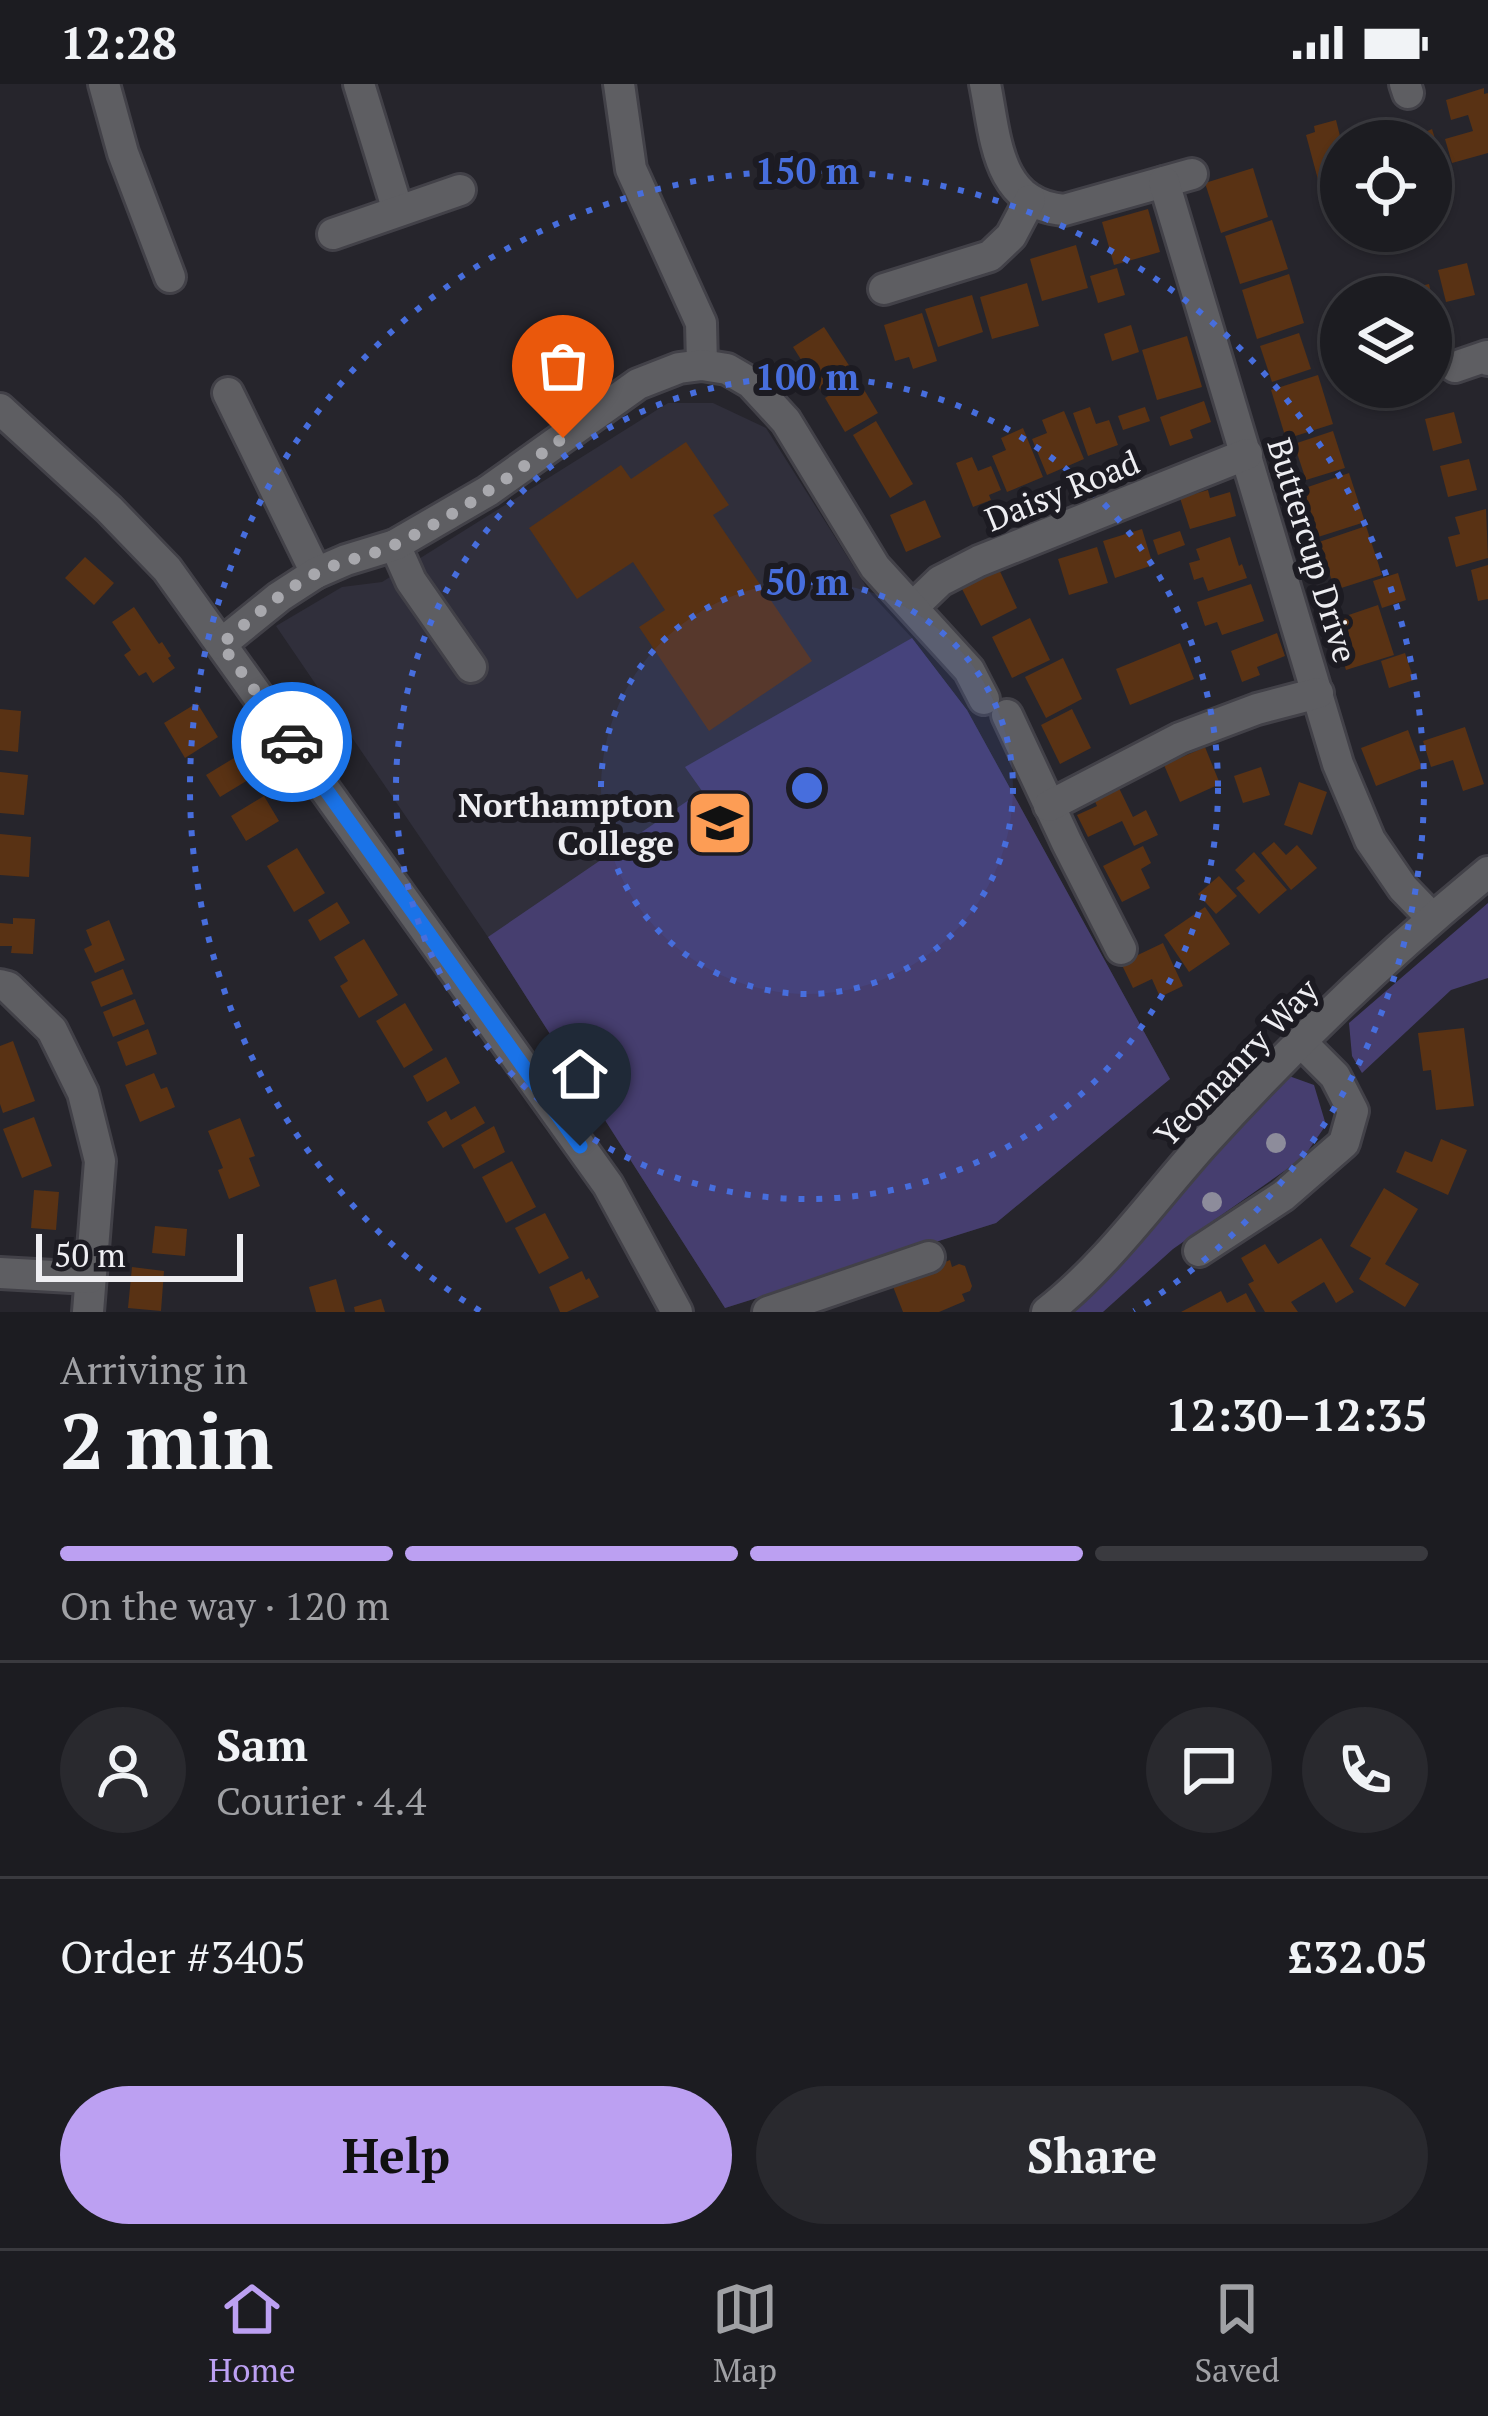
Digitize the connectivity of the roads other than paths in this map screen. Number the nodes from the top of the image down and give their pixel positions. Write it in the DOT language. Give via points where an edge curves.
graph roads {
  1 [pos="104,84"];
  2 [pos="359,84"];
  3 [pos="620,84"];
  4 [pos="985,84"];
  5 [pos="460,190"];
  6 [pos="1030,200"];
  7 [pos="398,211"];
  8 [pos="333,234"];
  9 [pos="170,277"];
  10 [pos="884,289"];
  11 [pos="1488,360"];
  12 [pos="702,365"];
  13 [pos="1455,367"];
  14 [pos="228,393"];
  15 [pos="0,409"];
  16 [pos="1247,454"];
  17 [pos="395,545"];
  18 [pos="316,573"];
  19 [pos="913,608"];
  20 [pos="221,644"];
  21 [pos="471,667"];
  22 [pos="1318,693"];
  23 [pos="1049,806"];
  24 [pos="1488,872"];
  25 [pos="1432,918"];
  26 [pos="1121,950"];
  27 [pos="0,985"];
  28 [pos="1301,1042"];
  29 [pos="1199,1251"];
  30 [pos="929,1257"];
  31 [pos="0,1274"];
  32 [pos="89,1278"];
  33 [pos="88,1312"];
  34 [pos="677,1312"];
  35 [pos="768,1312"];
  36 [pos="1047,1312"];
  1 -- 9 [label="street"];
  2 -- 7 [label="street"];
  3 -- 12 [label="street" via="632,169 700,323"];
  4 -- 6 [label="street" via="1000,159"];
  5 -- 7 [label="street"];
  6 -- 10 [label="street" via="990,256"];
  6 -- 16 [label="street, Buttercup Drive" via="1064,210 1178,178"];
  7 -- 8 [label="street"];
  11 -- 13 [label="street"];
  12 -- 17 [label="street" via="638,384 488,491"];
  12 -- 19 [label="street" via="752,382 786,421 875,567"];
  14 -- 18 [label="street"];
  15 -- 20 [label="street" via="167,569"];
  16 -- 19 [label="street, Daisy Road" via="979,561 940,581"];
  16 -- 22 [label="street, Buttercup Drive"];
  17 -- 18 [label="street"];
  17 -- 21 [label="street"];
  18 -- 20 [label="street"];
  19 -- 23 [label="street" via="1003,718"];
  20 -- 34 [label="street" via="608,1185"];
  22 -- 23 [label="street" via="1180,738"];
  22 -- 25 [label="street, Buttercup Drive" via="1370,840"];
  23 -- 26 [label="street"];
  24 -- 25 [label="street, Yeomanry Way"];
  25 -- 28 [label="street, Yeomanry Way"];
  27 -- 32 [label="street" via="52,1030 83,1093 100,1161"];
  28 -- 29 [label="street" via="1335,1076 1353,1111 1344,1142 1283,1196"];
  28 -- 36 [label="street, Yeomanry Way"];
  30 -- 35 [label="street"];
  31 -- 32 [label="street"];
  32 -- 33 [label="street"];
}
